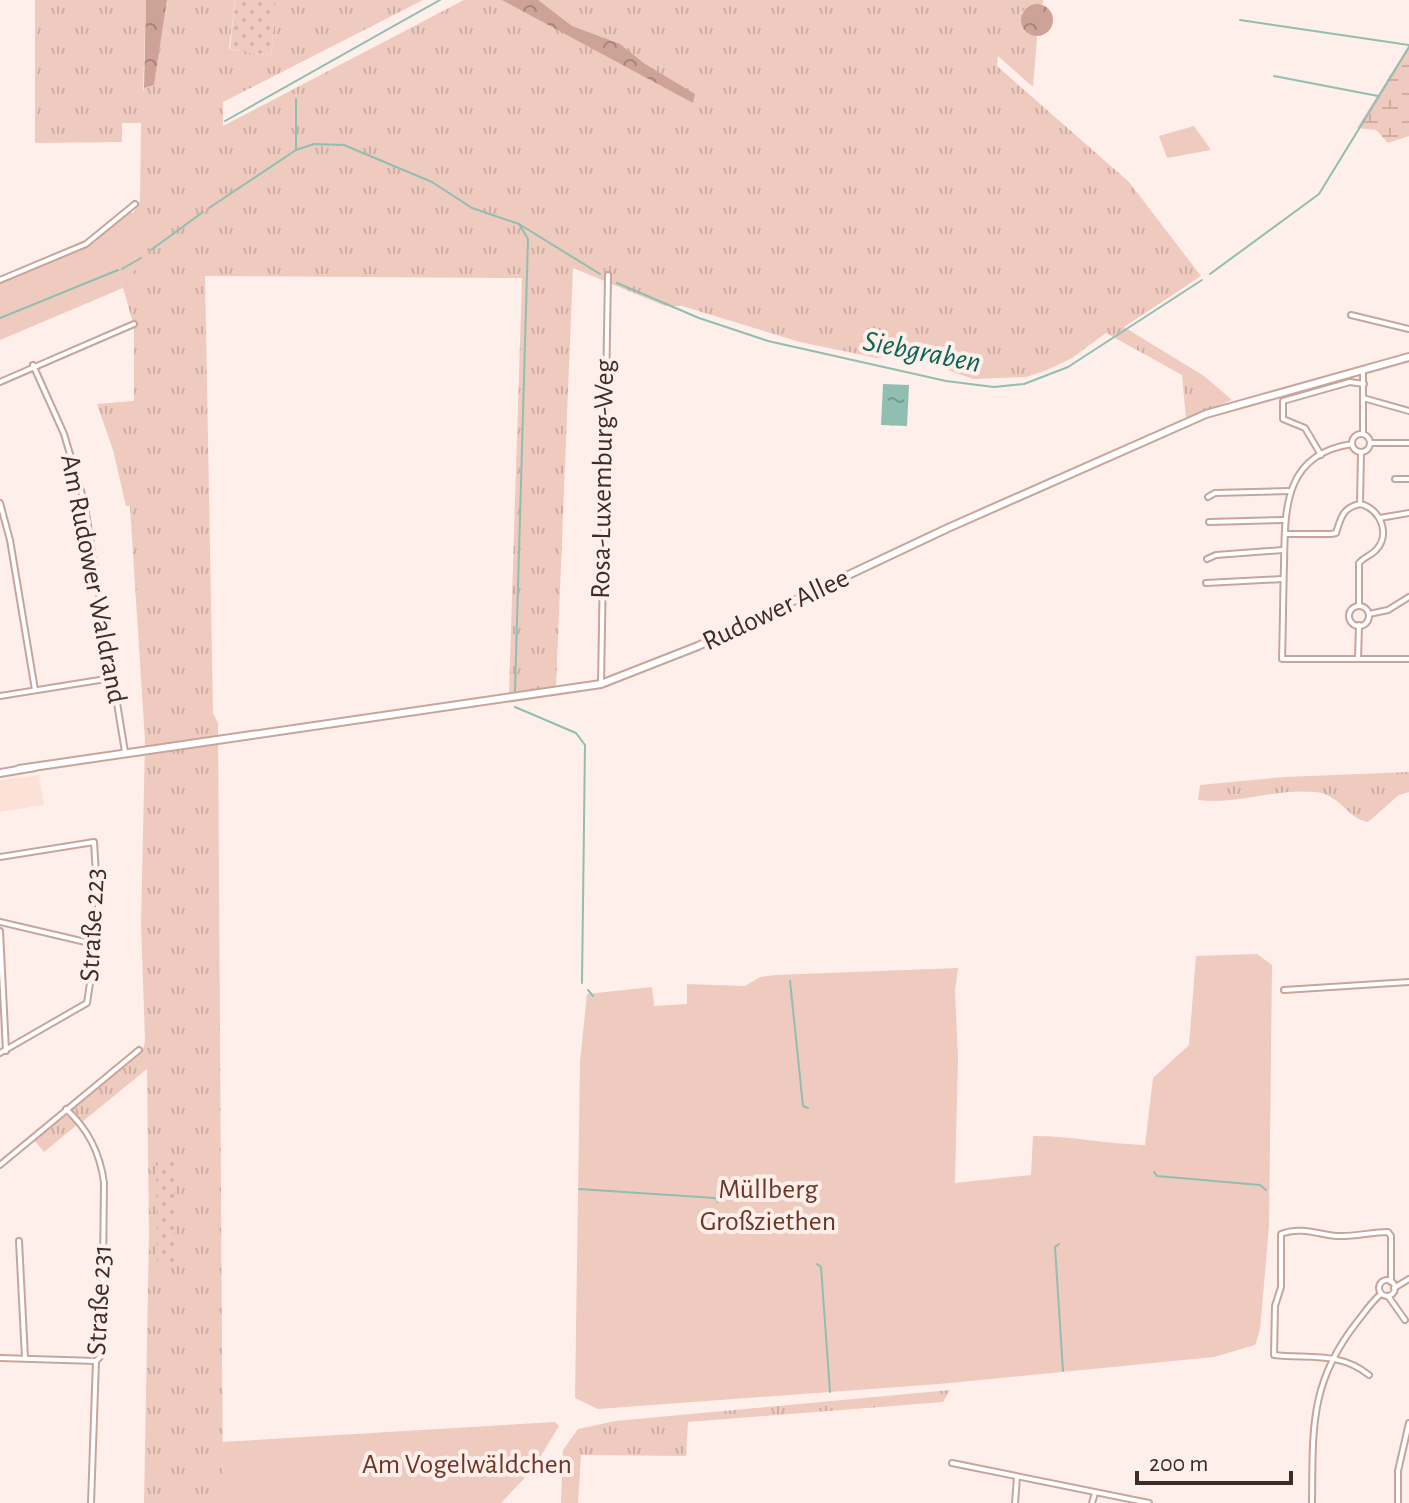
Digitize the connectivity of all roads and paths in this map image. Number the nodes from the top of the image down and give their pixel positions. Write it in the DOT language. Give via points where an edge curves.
graph roads {
  1 [pos="135,204"];
  2 [pos="608,275"];
  3 [pos="0,280"];
  4 [pos="1351,315"];
  5 [pos="134,324"];
  6 [pos="1409,329"];
  7 [pos="1409,357"];
  8 [pos="33,365"];
  9 [pos="1363,369"];
  10 [pos="0,382"];
  11 [pos="1364,384"];
  12 [pos="1363,398"];
  13 [pos="1409,411"];
  14 [pos="1363,434"];
  15 [pos="1370,443"];
  16 [pos="1409,443"];
  17 [pos="1352,444"];
  18 [pos="1361,452"];
  19 [pos="1321,455"];
  20 [pos="1395,479"];
  21 [pos="1409,479"];
  22 [pos="1290,491"];
  23 [pos="1208,497"];
  24 [pos="0,503"];
  25 [pos="1360,504"];
  26 [pos="1409,513"];
  27 [pos="1380,518"];
  28 [pos="1284,520"];
  29 [pos="1209,522"];
  30 [pos="1284,534"];
  31 [pos="1284,550"];
  32 [pos="1207,559"];
  33 [pos="1283,579"];
  34 [pos="1206,583"];
  35 [pos="1409,597"];
  36 [pos="1359,606"];
  37 [pos="1369,614"];
  38 [pos="1359,625"];
  39 [pos="1358,659"];
  40 [pos="1409,659"];
  41 [pos="112,678"];
  42 [pos="601,684"];
  43 [pos="35,690"];
  44 [pos="0,696"];
  45 [pos="125,752"];
  46 [pos="0,773"];
  47 [pos="0,857"];
  48 [pos="0,923"];
  49 [pos="0,931"];
  50 [pos="94,944"];
  51 [pos="1409,982"];
  52 [pos="1284,990"];
  53 [pos="139,1050"];
  54 [pos="3,1052"];
  55 [pos="66,1109"];
  56 [pos="0,1165"];
  57 [pos="19,1241"];
  58 [pos="1409,1279"];
  59 [pos="1391,1282"];
  60 [pos="1394,1288"];
  61 [pos="1384,1295"];
  62 [pos="1405,1320"];
  63 [pos="0,1358"];
  64 [pos="25,1358"];
  65 [pos="1331,1358"];
  66 [pos="96,1361"];
  67 [pos="1369,1375"];
  68 [pos="1409,1423"];
  69 [pos="952,1463"];
  70 [pos="1017,1477"];
  71 [pos="1095,1493"];
  72 [pos="91,1503"];
  73 [pos="1015,1503"];
  74 [pos="1092,1503"];
  75 [pos="1149,1503"];
  76 [pos="1312,1503"];
  77 [pos="1398,1503"];
  1 -- 3 [label="street" via="86,244"];
  2 -- 42 [label="street, Rosa-Luxemburg-Weg"];
  4 -- 6 [label="street"];
  5 -- 8 [label="street"];
  7 -- 9 [label="street, Rudower Allee"];
  8 -- 10 [label="street"];
  8 -- 41 [label="street, Am Rudower Waldrand" via="78,475"];
  9 -- 11 [label="street"];
  9 -- 42 [label="street, Rudower Allee" via="1206,414 711,640"];
  11 -- 12 [label="street"];
  11 -- 19 [label="street" via="1350,382 1283,401 1283,419 1305,428"];
  12 -- 13 [label="street"];
  12 -- 14 [label="street"];
  14 -- 15 [label="street"];
  14 -- 17 [label="street" via="1354,436"];
  15 -- 16 [label="street"];
  15 -- 18 [label="street"];
  17 -- 18 [label="street"];
  17 -- 19 [label="street"];
  18 -- 25 [label="street"];
  19 -- 22 [label="street" via="1304,468"];
  20 -- 21 [label="street"];
  22 -- 23 [label="street"];
  22 -- 28 [label="street"];
  24 -- 43 [label="street"];
  25 -- 27 [label="street"];
  25 -- 30 [label="street" via="1343,512 1336,533"];
  26 -- 27 [label="street"];
  27 -- 36 [label="street" via="1380,544 1359,563"];
  28 -- 29 [label="street"];
  28 -- 30 [label="street"];
  30 -- 31 [label="street"];
  31 -- 32 [label="street"];
  31 -- 33 [label="street"];
  33 -- 34 [label="street"];
  33 -- 39 [label="street" via="1282,659"];
  35 -- 37 [label="street"];
  36 -- 37 [label="street"];
  36 -- 38 [label="street" via="1349,617"];
  37 -- 38 [label="street"];
  38 -- 39 [label="street"];
  39 -- 40 [label="street"];
  41 -- 43 [label="street"];
  41 -- 45 [label="street, Am Rudower Waldrand"];
  42 -- 45 [label="street, Rudower Allee"];
  43 -- 44 [label="street"];
  45 -- 46 [label="street, Rudower Allee"];
  47 -- 50 [label="street, Straße 223" via="94,842 99,893"];
  48 -- 50 [label="street"];
  49 -- 54 [label="street"];
  50 -- 54 [label="street, Straße 223" via="87,1003"];
  51 -- 52 [label="street"];
  53 -- 55 [label="street"];
  55 -- 56 [label="street"];
  55 -- 66 [label="street, Straße 231" via="84,1127 102,1169 102,1355"];
  57 -- 64 [label="street"];
  58 -- 60 [label="street"];
  59 -- 60 [label="street"];
  59 -- 61 [label="street" via="1381,1283"];
  59 -- 65 [label="street" via="1388,1232 1281,1234 1274,1355"];
  60 -- 61 [label="street"];
  61 -- 62 [label="street"];
  61 -- 65 [label="street"];
  63 -- 64 [label="street"];
  64 -- 66 [label="street"];
  65 -- 67 [label="street" via="1359,1366"];
  65 -- 76 [label="street" via="1313,1417"];
  66 -- 72 [label="street, Straße 231"];
  68 -- 77 [label="street" via="1398,1471"];
  69 -- 70 [label="street"];
  70 -- 71 [label="street"];
  70 -- 73 [label="street"];
  71 -- 74 [label="street"];
  71 -- 75 [label="street"];
}
